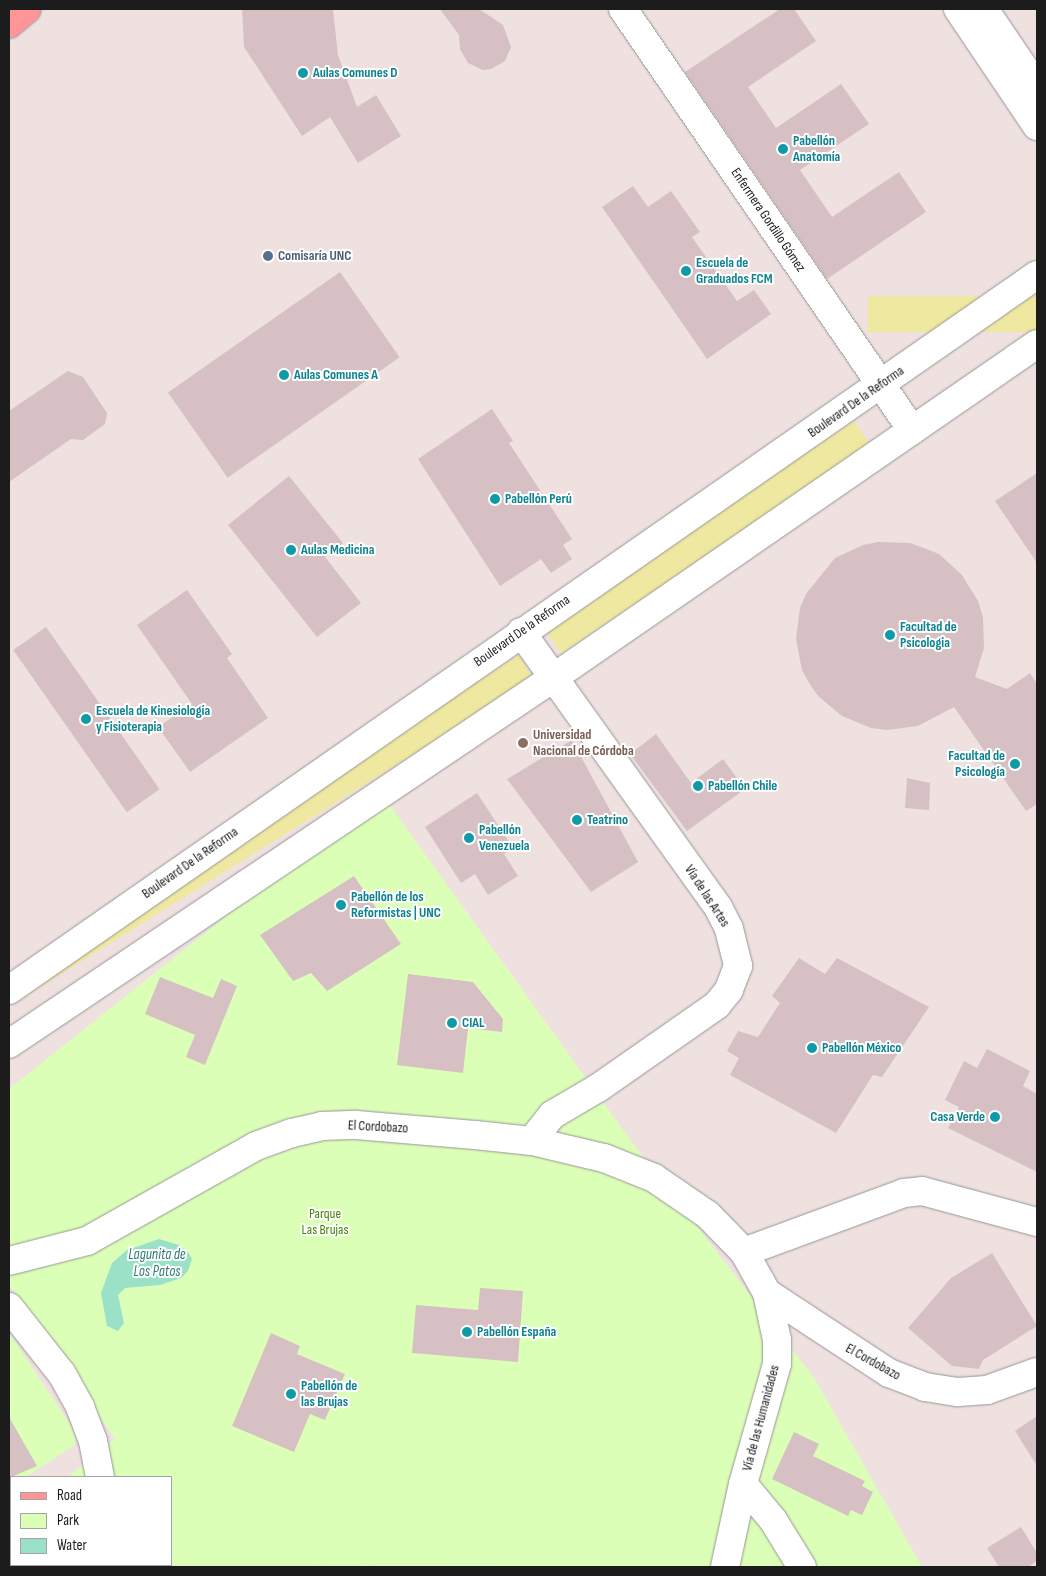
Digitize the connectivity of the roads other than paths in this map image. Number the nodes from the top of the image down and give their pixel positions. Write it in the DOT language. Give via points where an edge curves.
graph roads {
  1 [pos="27,9"];
  2 [pos="623,9"];
  3 [pos="958,9"];
  4 [pos="984,9"];
  5 [pos="9,24"];
  6 [pos="1037,87"];
  7 [pos="1037,126"];
  8 [pos="1037,275"];
  9 [pos="1037,344"];
  10 [pos="881,385"];
  11 [pos="912,430"];
  12 [pos="521,632"];
  13 [pos="554,678"];
  14 [pos="9,990"];
  15 [pos="9,1044"];
  16 [pos="532,1141"];
  17 [pos="1037,1222"];
  18 [pos="744,1252"];
  19 [pos="9,1261"];
  20 [pos="767,1293"];
  21 [pos="9,1307"];
  22 [pos="1037,1372"];
  23 [pos="100,1476"];
  24 [pos="743,1484"];
  25 [pos="725,1567"];
  26 [pos="802,1567"];
  1 -- 5 [label="main road"];
  2 -- 10 [label="street, Enfermera Gordillo Gómez"];
  3 -- 7 [label="street"];
  4 -- 6 [label="street"];
  8 -- 10 [label="street, Boulevard De la Reforma"];
  9 -- 11 [label="street"];
  10 -- 11 [label="street, Enfermera Gordillo Gómez"];
  10 -- 12 [label="street, Boulevard De la Reforma"];
  11 -- 13 [label="street"];
  12 -- 13 [label="street, Vía de las Artes"];
  12 -- 14 [label="street, Boulevard De la Reforma"];
  13 -- 15 [label="street"];
  13 -- 16 [label="street, Vía de las Artes" via="718,909 729,929 738,966 729,990 717,1005 598,1088 552,1115"];
  16 -- 18 [label="street, El Cordobazo" via="604,1158 654,1178 708,1215"];
  16 -- 19 [label="street, El Cordobazo" via="356,1125 322,1126 256,1146 88,1241"];
  17 -- 18 [label="street" via="922,1191 904,1193"];
  18 -- 20 [label="street, El Cordobazo"];
  20 -- 22 [label="street, El Cordobazo" via="889,1373 925,1387 958,1392 987,1390"];
  20 -- 24 [label="street, Vía de las Humanidades" via="777,1340 777,1364"];
  21 -- 23 [label="street" via="62,1374 80,1407 93,1441"];
  24 -- 25 [label="street, Vía de las Humanidades"];
  24 -- 26 [label="street, Vía de las Humanidades" via="773,1520"];
}
